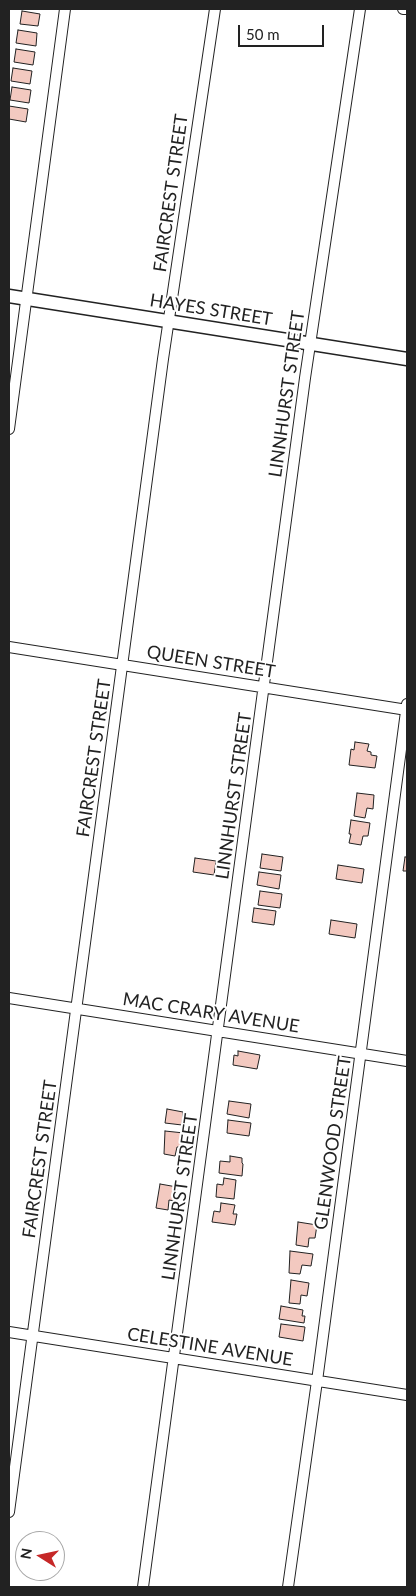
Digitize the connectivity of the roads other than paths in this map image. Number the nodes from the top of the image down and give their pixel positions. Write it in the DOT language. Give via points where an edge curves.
graph roads {
  1 [pos="65,9"];
  2 [pos="214,9"];
  3 [pos="360,9"];
  4 [pos="403,9"];
  5 [pos="407,10"];
  6 [pos="9,296"];
  7 [pos="26,299"];
  8 [pos="168,321"];
  9 [pos="310,344"];
  10 [pos="407,359"];
  11 [pos="9,429"];
  12 [pos="9,647"];
  13 [pos="122,665"];
  14 [pos="264,688"];
  15 [pos="407,708"];
  16 [pos="9,998"];
  17 [pos="77,1008"];
  18 [pos="219,1031"];
  19 [pos="361,1054"];
  20 [pos="407,1061"];
  21 [pos="9,1332"];
  22 [pos="33,1336"];
  23 [pos="175,1358"];
  24 [pos="318,1381"];
  25 [pos="407,1395"];
  26 [pos="9,1512"];
  27 [pos="143,1587"];
  28 [pos="288,1587"];
  1 -- 7 [label="street"];
  2 -- 8 [label="street, FAIRCREST STREET"];
  3 -- 9 [label="street, LINNHURST STREET"];
  4 -- 5 [label="street"];
  6 -- 7 [label="street, HAYES STREET"];
  7 -- 8 [label="street, HAYES STREET"];
  7 -- 11 [label="street"];
  8 -- 9 [label="street, HAYES STREET"];
  8 -- 13 [label="street, FAIRCREST STREET"];
  9 -- 10 [label="street, HAYES STREET"];
  9 -- 14 [label="street, LINNHURST STREET"];
  12 -- 13 [label="street, QUEEN STREET"];
  13 -- 14 [label="street, QUEEN STREET"];
  13 -- 17 [label="street, FAIRCREST STREET"];
  14 -- 15 [label="street, QUEEN STREET"];
  14 -- 18 [label="street, LINNHURST STREET"];
  15 -- 19 [label="street, GLENWOOD STREET"];
  16 -- 17 [label="street, MAC CRARY AVENUE"];
  17 -- 18 [label="street, MAC CRARY AVENUE"];
  17 -- 22 [label="street, FAIRCREST STREET"];
  18 -- 19 [label="street, MAC CRARY AVENUE"];
  18 -- 23 [label="street, LINNHURST STREET"];
  19 -- 20 [label="street, MAC CRARY AVENUE"];
  19 -- 24 [label="street, GLENWOOD STREET"];
  21 -- 22 [label="street, CELESTINE AVENUE"];
  22 -- 23 [label="street, CELESTINE AVENUE"];
  22 -- 26 [label="street, FAIRCREST STREET"];
  23 -- 24 [label="street, CELESTINE AVENUE"];
  23 -- 27 [label="street, LINNHURST STREET"];
  24 -- 25 [label="street, CELESTINE AVENUE"];
  24 -- 28 [label="street, GLENWOOD STREET"];
}
